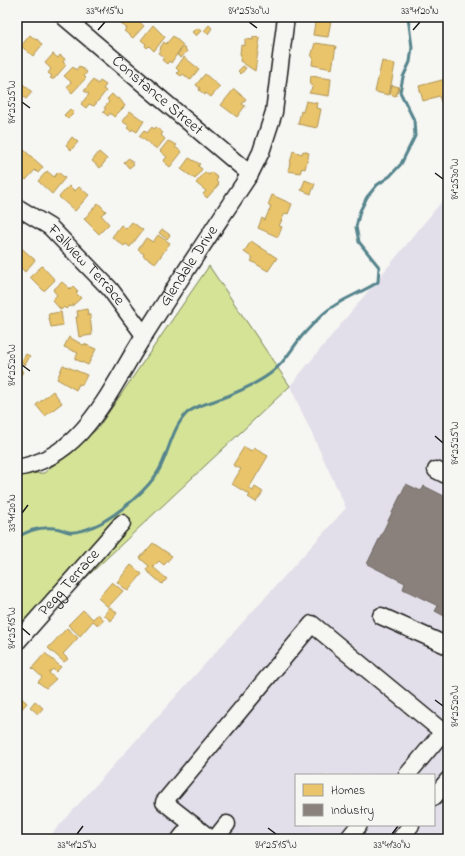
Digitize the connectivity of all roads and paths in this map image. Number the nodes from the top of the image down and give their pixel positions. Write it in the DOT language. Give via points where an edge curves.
graph roads {
  1 [pos="64,17"];
  2 [pos="286,17"];
  3 [pos="250,174"];
  4 [pos="17,206"];
  5 [pos="144,335"];
  6 [pos="17,468"];
  7 [pos="122,523"];
  8 [pos="381,616"];
  9 [pos="17,642"];
  10 [pos="448,646"];
  11 [pos="408,774"];
  12 [pos="448,780"];
  13 [pos="435,796"];
  14 [pos="192,824"];
  15 [pos="227,824"];
  16 [pos="358,826"];
  17 [pos="180,839"];
  18 [pos="211,839"];
  19 [pos="215,839"];
  20 [pos="348,839"];
  1 -- 3 [label="street, Constance Street"];
  2 -- 3 [label="street, Glendale Drive" via="274,112"];
  3 -- 5 [label="street, Glendale Drive"];
  4 -- 5 [label="street, Fallview Terrace" via="50,227 110,289"];
  5 -- 6 [label="street, Glendale Drive" via="96,414 79,434 45,460"];
  7 -- 9 [label="street, Pegg Terrace"];
  8 -- 10 [label="street"];
  11 -- 14 [label="street" via="442,732 312,624 164,802"];
  12 -- 13 [label="street"];
  14 -- 17 [label="street"];
  14 -- 18 [label="street"];
  15 -- 19 [label="street"];
  16 -- 20 [label="street"];
}
